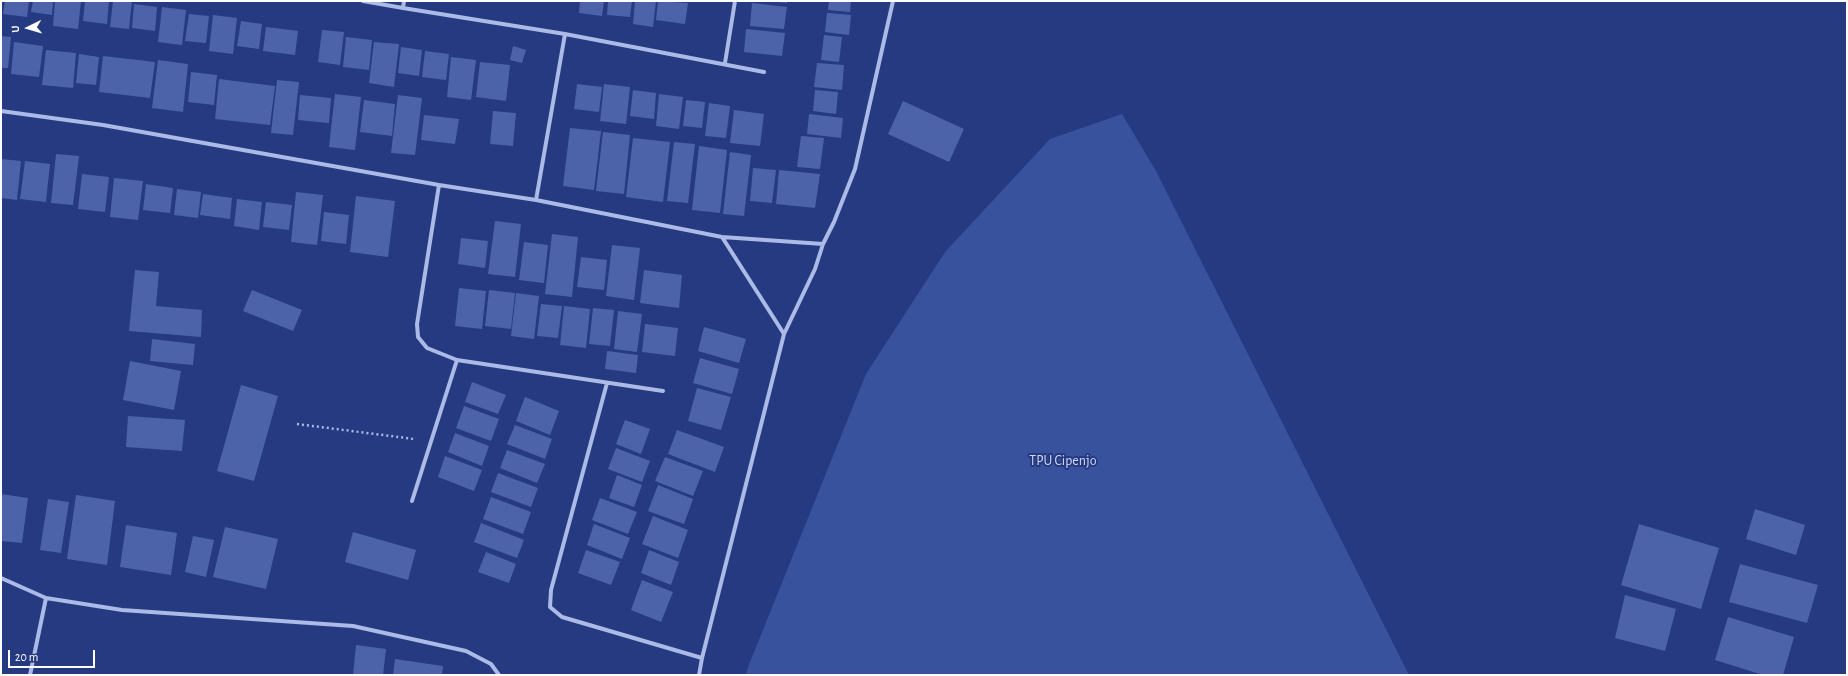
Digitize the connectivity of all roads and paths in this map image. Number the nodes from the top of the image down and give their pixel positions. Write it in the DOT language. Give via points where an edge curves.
graph roads {
  1 [pos="363,1"];
  2 [pos="404,1"];
  3 [pos="735,1"];
  4 [pos="893,1"];
  5 [pos="403,8"];
  6 [pos="565,34"];
  7 [pos="726,63"];
  8 [pos="764,72"];
  9 [pos="1,112"];
  10 [pos="439,185"];
  11 [pos="536,200"];
  12 [pos="722,237"];
  13 [pos="823,244"];
  14 [pos="784,334"];
  15 [pos="458,360"];
  16 [pos="607,383"];
  17 [pos="663,391"];
  18 [pos="297,424"];
  19 [pos="430,441"];
  20 [pos="412,501"];
  21 [pos="1,578"];
  22 [pos="46,598"];
  23 [pos="702,658"];
  24 [pos="30,675"];
  25 [pos="499,675"];
  26 [pos="699,675"];
  1 -- 5 [label="street"];
  2 -- 5 [label="street"];
  3 -- 7 [label="street"];
  4 -- 13 [label="street" via="855,169"];
  5 -- 6 [label="street"];
  6 -- 7 [label="street"];
  6 -- 11 [label="street"];
  7 -- 8 [label="street"];
  9 -- 10 [label="street" via="110,127"];
  10 -- 11 [label="street"];
  10 -- 15 [label="street" via="417,324 418,337 427,348"];
  11 -- 12 [label="street"];
  12 -- 13 [label="street"];
  12 -- 14 [label="street"];
  13 -- 14 [label="street" via="816,269"];
  14 -- 23 [label="street"];
  15 -- 16 [label="street"];
  15 -- 19 [label="street"];
  16 -- 17 [label="street"];
  16 -- 23 [label="street" via="551,590 550,607 562,617"];
  18 -- 19 [label="path"];
  19 -- 20 [label="street"];
  21 -- 22 [label="street"];
  22 -- 24 [label="street"];
  22 -- 25 [label="street" via="122,610 353,626 466,650 491,664"];
  23 -- 26 [label="street"];
}
